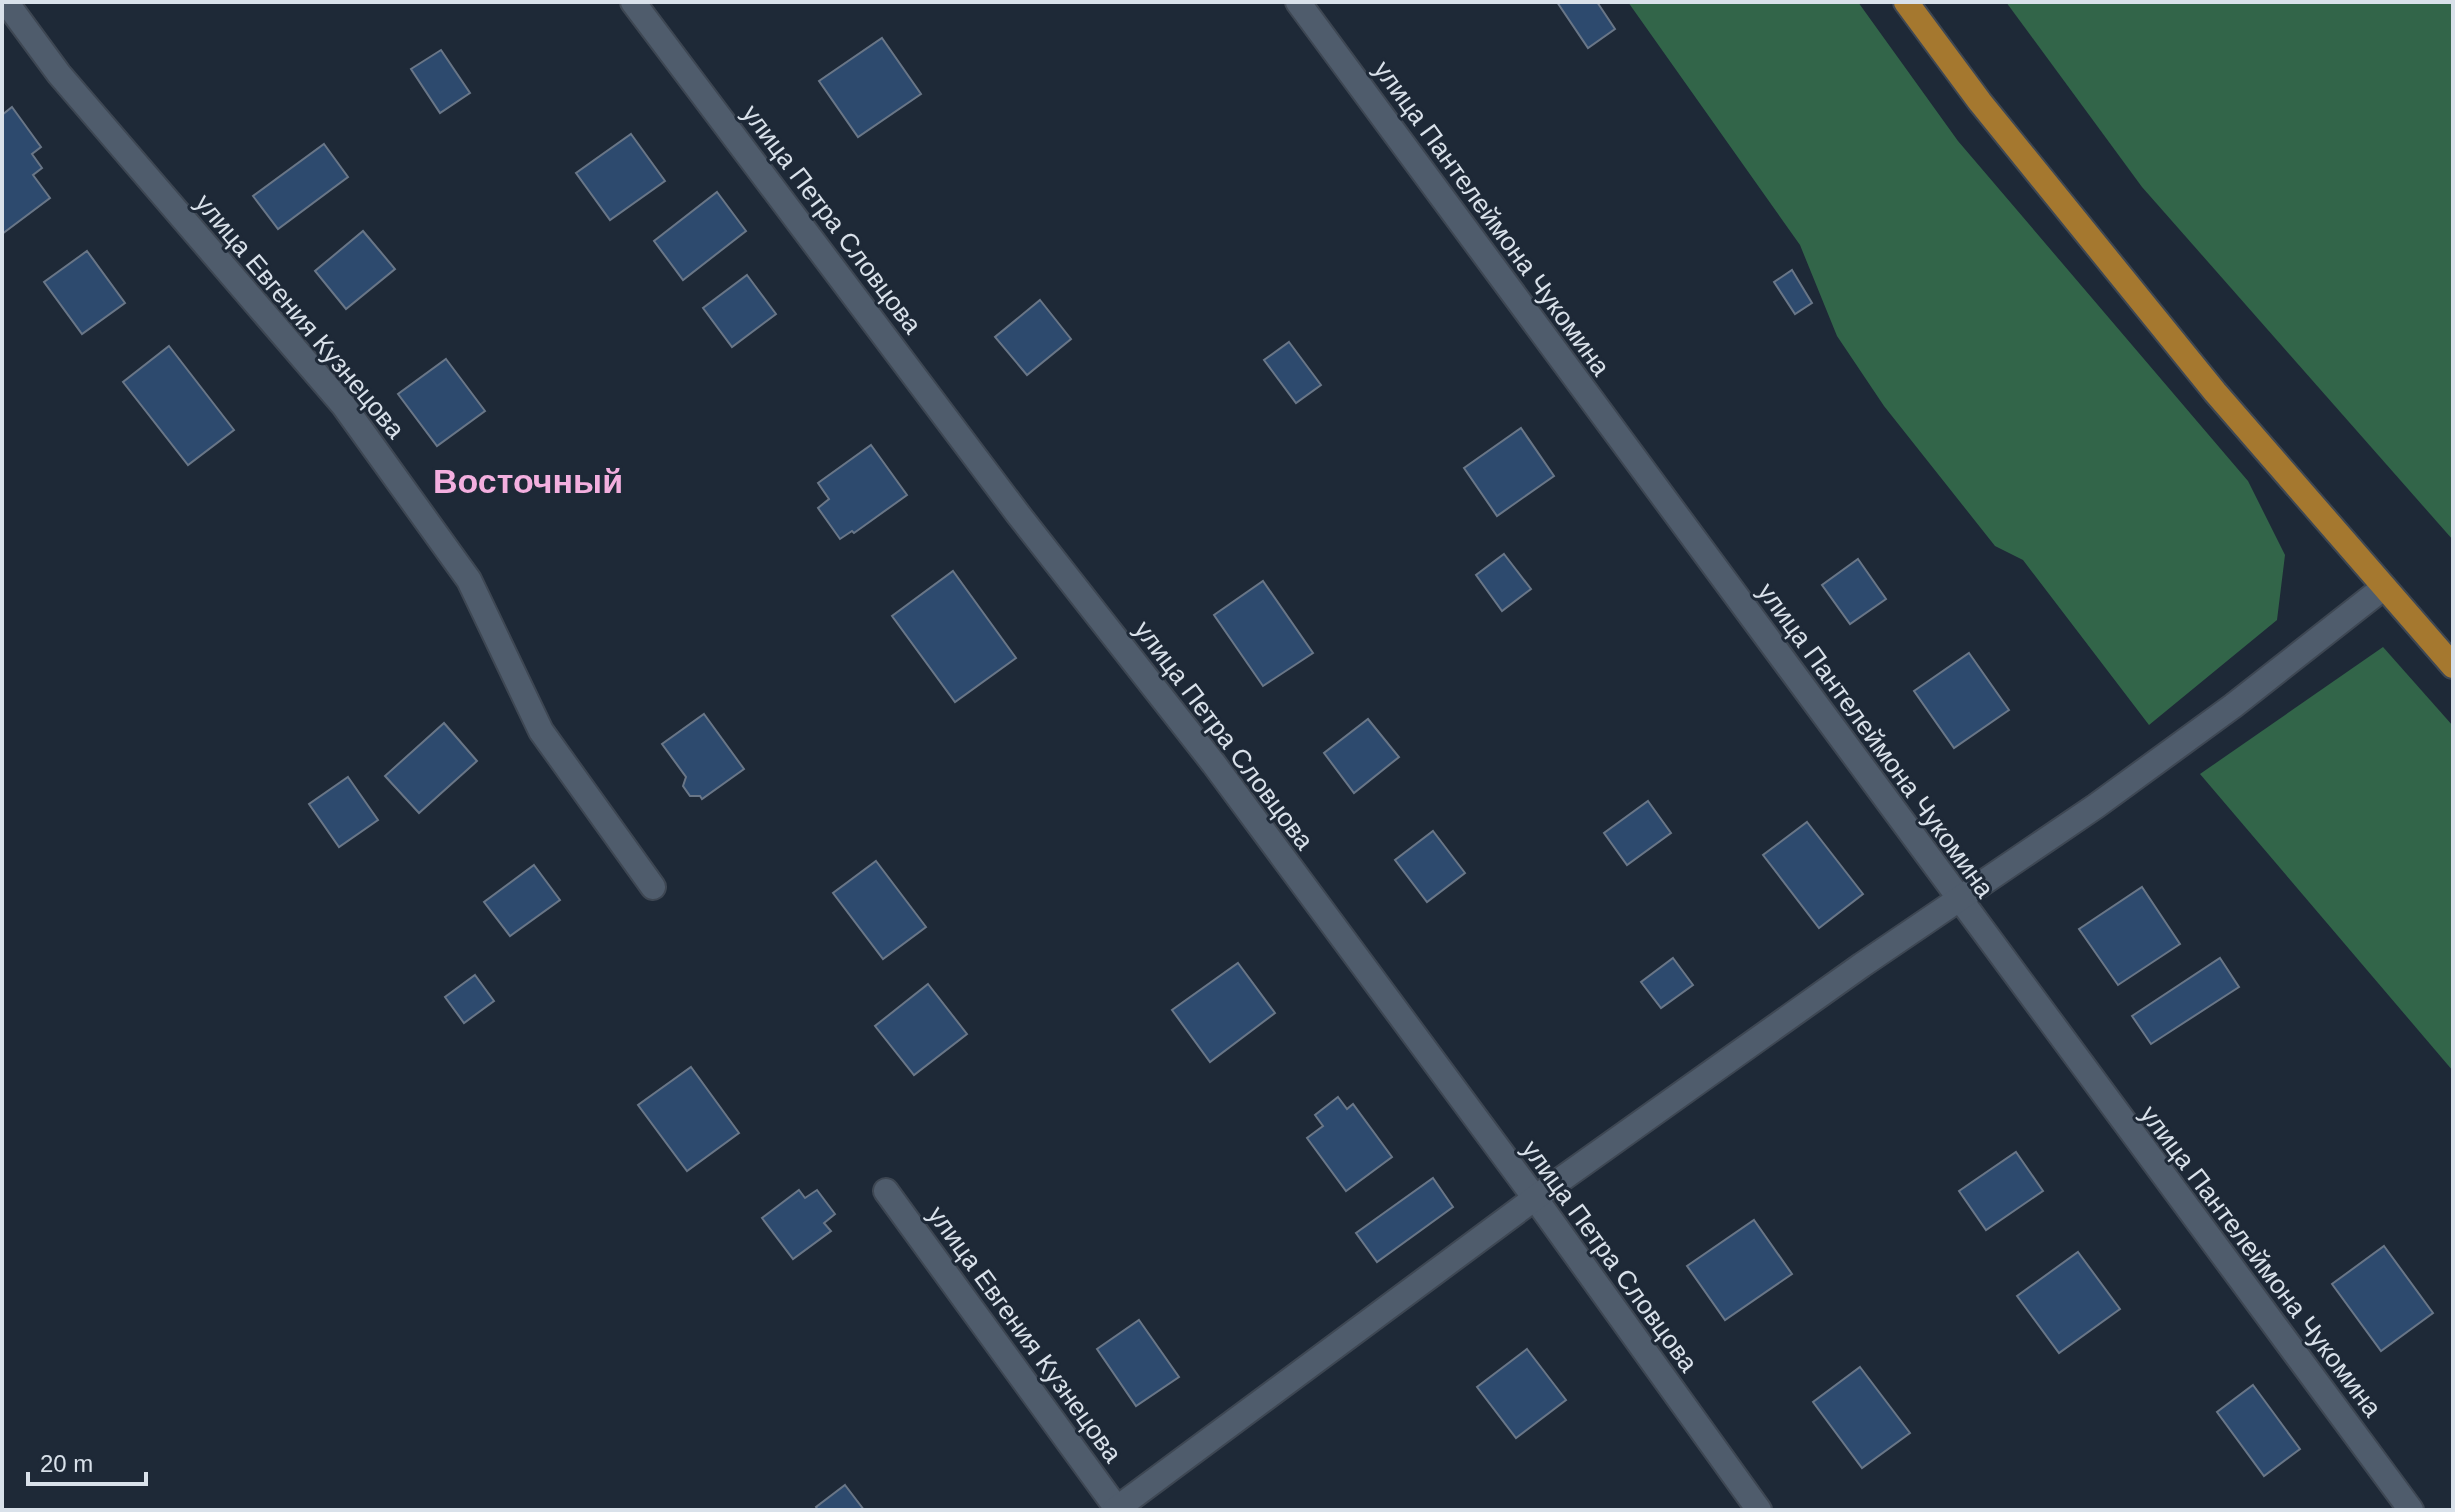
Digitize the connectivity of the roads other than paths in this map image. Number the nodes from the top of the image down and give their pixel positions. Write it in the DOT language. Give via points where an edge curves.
graph roads {
  1 [pos="6,2"];
  2 [pos="633,2"];
  3 [pos="1298,2"];
  4 [pos="1906,2"];
  5 [pos="2383,588"];
  6 [pos="2453,666"];
  7 [pos="653,887"];
  8 [pos="1958,900"];
  9 [pos="886,1191"];
  10 [pos="1535,1198"];
  11 [pos="1117,1509"];
  12 [pos="1759,1510"];
  13 [pos="2411,1510"];
  1 -- 7 [label="street, улица Евгения Кузнецова" via="59,74 344,406 469,580 541,731"];
  2 -- 10 [label="street, улица Петра Словцова" via="1214,764"];
  3 -- 8 [label="street, улица Пантелеймона Чукомина"];
  4 -- 5 [label="main road" via="1980,102 2196,368"];
  5 -- 6 [label="main road"];
  5 -- 8 [label="street" via="2233,706"];
  8 -- 10 [label="street"];
  8 -- 13 [label="street, улица Пантелеймона Чукомина"];
  9 -- 11 [label="street, улица Евгения Кузнецова"];
  10 -- 11 [label="street"];
  10 -- 12 [label="street, улица Петра Словцова"];
}
